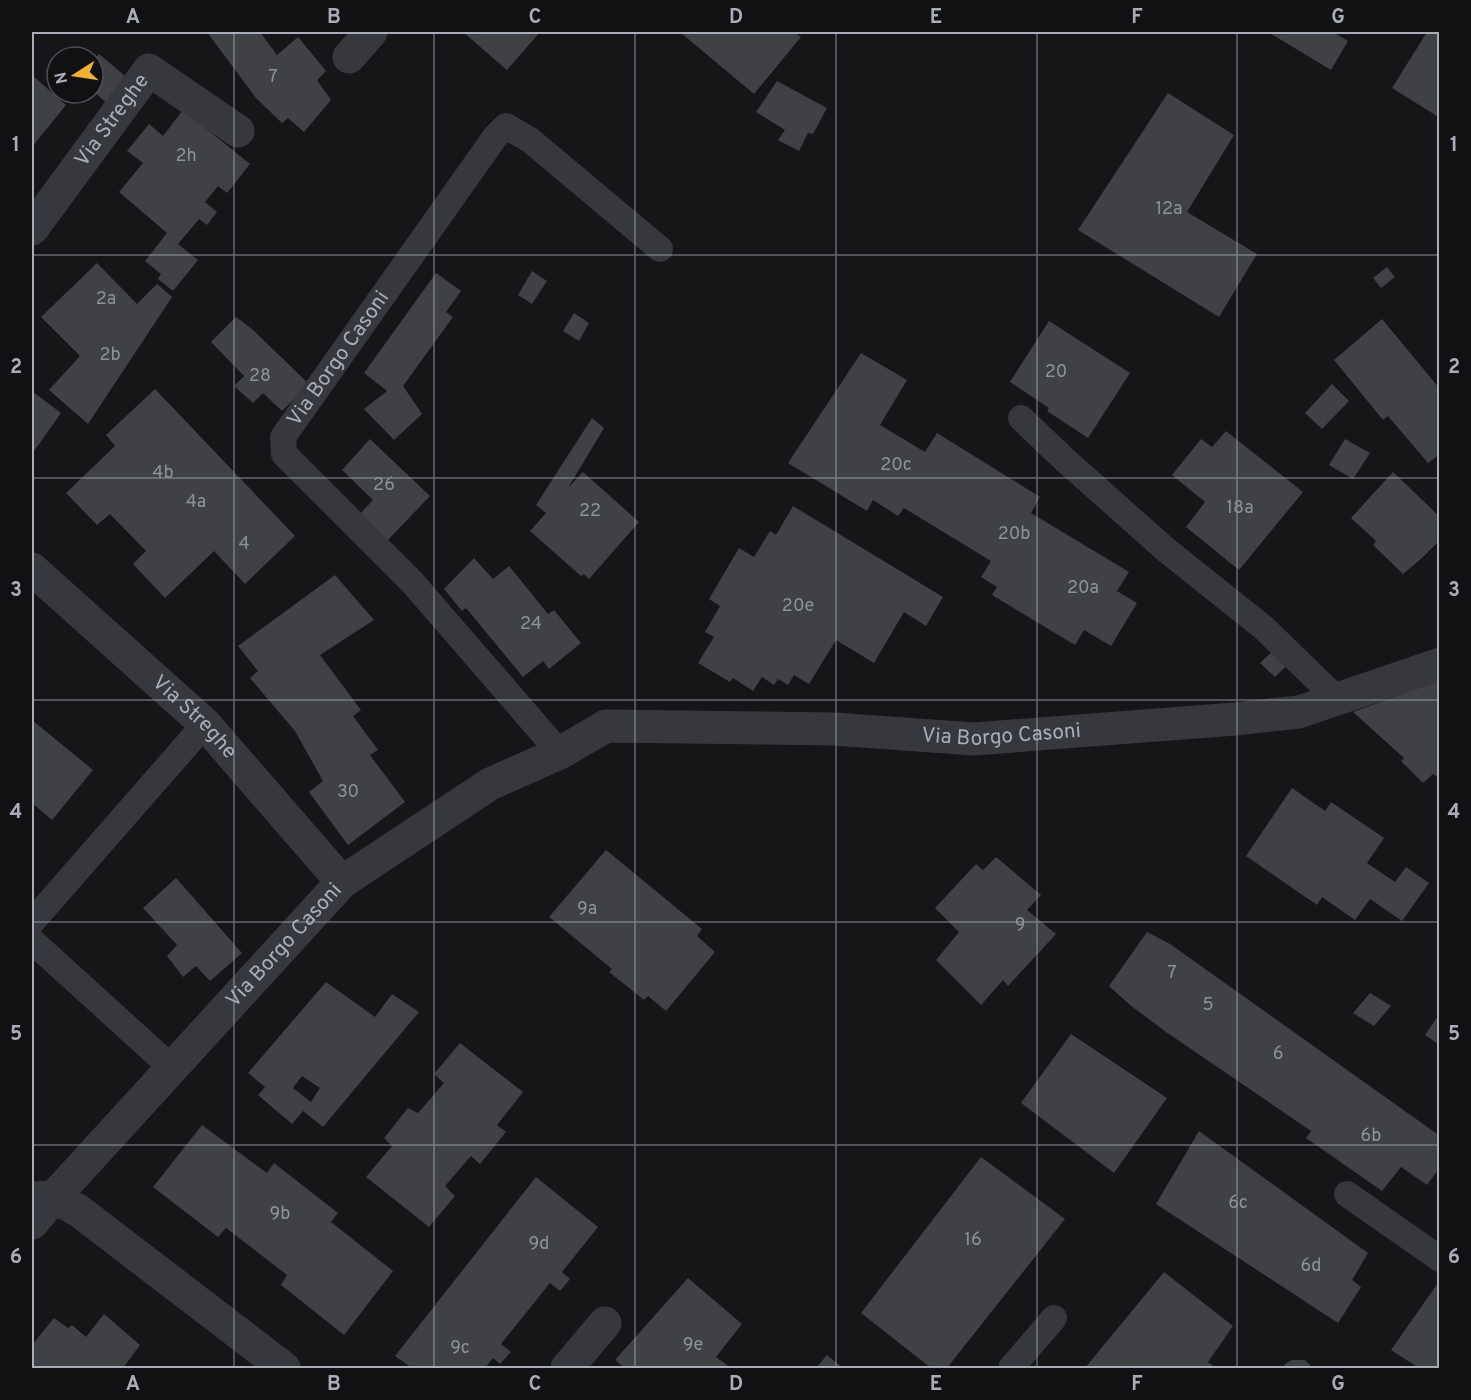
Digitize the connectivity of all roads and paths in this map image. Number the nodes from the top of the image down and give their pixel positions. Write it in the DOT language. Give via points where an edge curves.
graph roads {
  1 [pos="370,32"];
  2 [pos="349,57"];
  3 [pos="238,131"];
  4 [pos="32,229"];
  5 [pos="660,249"];
  6 [pos="1021,418"];
  7 [pos="32,569"];
  8 [pos="1440,664"];
  9 [pos="1337,699"];
  10 [pos="205,724"];
  11 [pos="560,753"];
  12 [pos="342,882"];
  13 [pos="32,922"];
  14 [pos="32,941"];
  15 [pos="172,1068"];
  16 [pos="1347,1194"];
  17 [pos="43,1198"];
  18 [pos="32,1223"];
  19 [pos="1440,1259"];
  20 [pos="1054,1318"];
  21 [pos="605,1323"];
  22 [pos="284,1368"];
  23 [pos="567,1368"];
  24 [pos="1011,1368"];
  1 -- 2 [label="street"];
  3 -- 4 [label="street, Via Streghe" via="149,70"];
  5 -- 11 [label="lane, Via Borgo Casoni" via="530,140 506,126 283,437 284,454 411,582"];
  6 -- 9 [label="lane" via="1165,549 1264,628"];
  7 -- 10 [label="street, Via Streghe"];
  8 -- 9 [label="street, Via Borgo Casoni"];
  9 -- 11 [label="street, Via Borgo Casoni" via="1299,711 1235,719 974,739 834,729 606,726"];
  10 -- 12 [label="street, Via Streghe"];
  10 -- 13 [label="lane"];
  11 -- 12 [label="street, Via Borgo Casoni" via="490,784"];
  12 -- 15 [label="street, Via Borgo Casoni"];
  14 -- 15 [label="lane"];
  15 -- 17 [label="street, Via Borgo Casoni"];
  16 -- 19 [label="lane"];
  17 -- 18 [label="street, Via Borgo Casoni"];
  17 -- 22 [label="street" via="79,1211"];
  20 -- 24 [label="lane"];
  21 -- 23 [label="street"];
}
